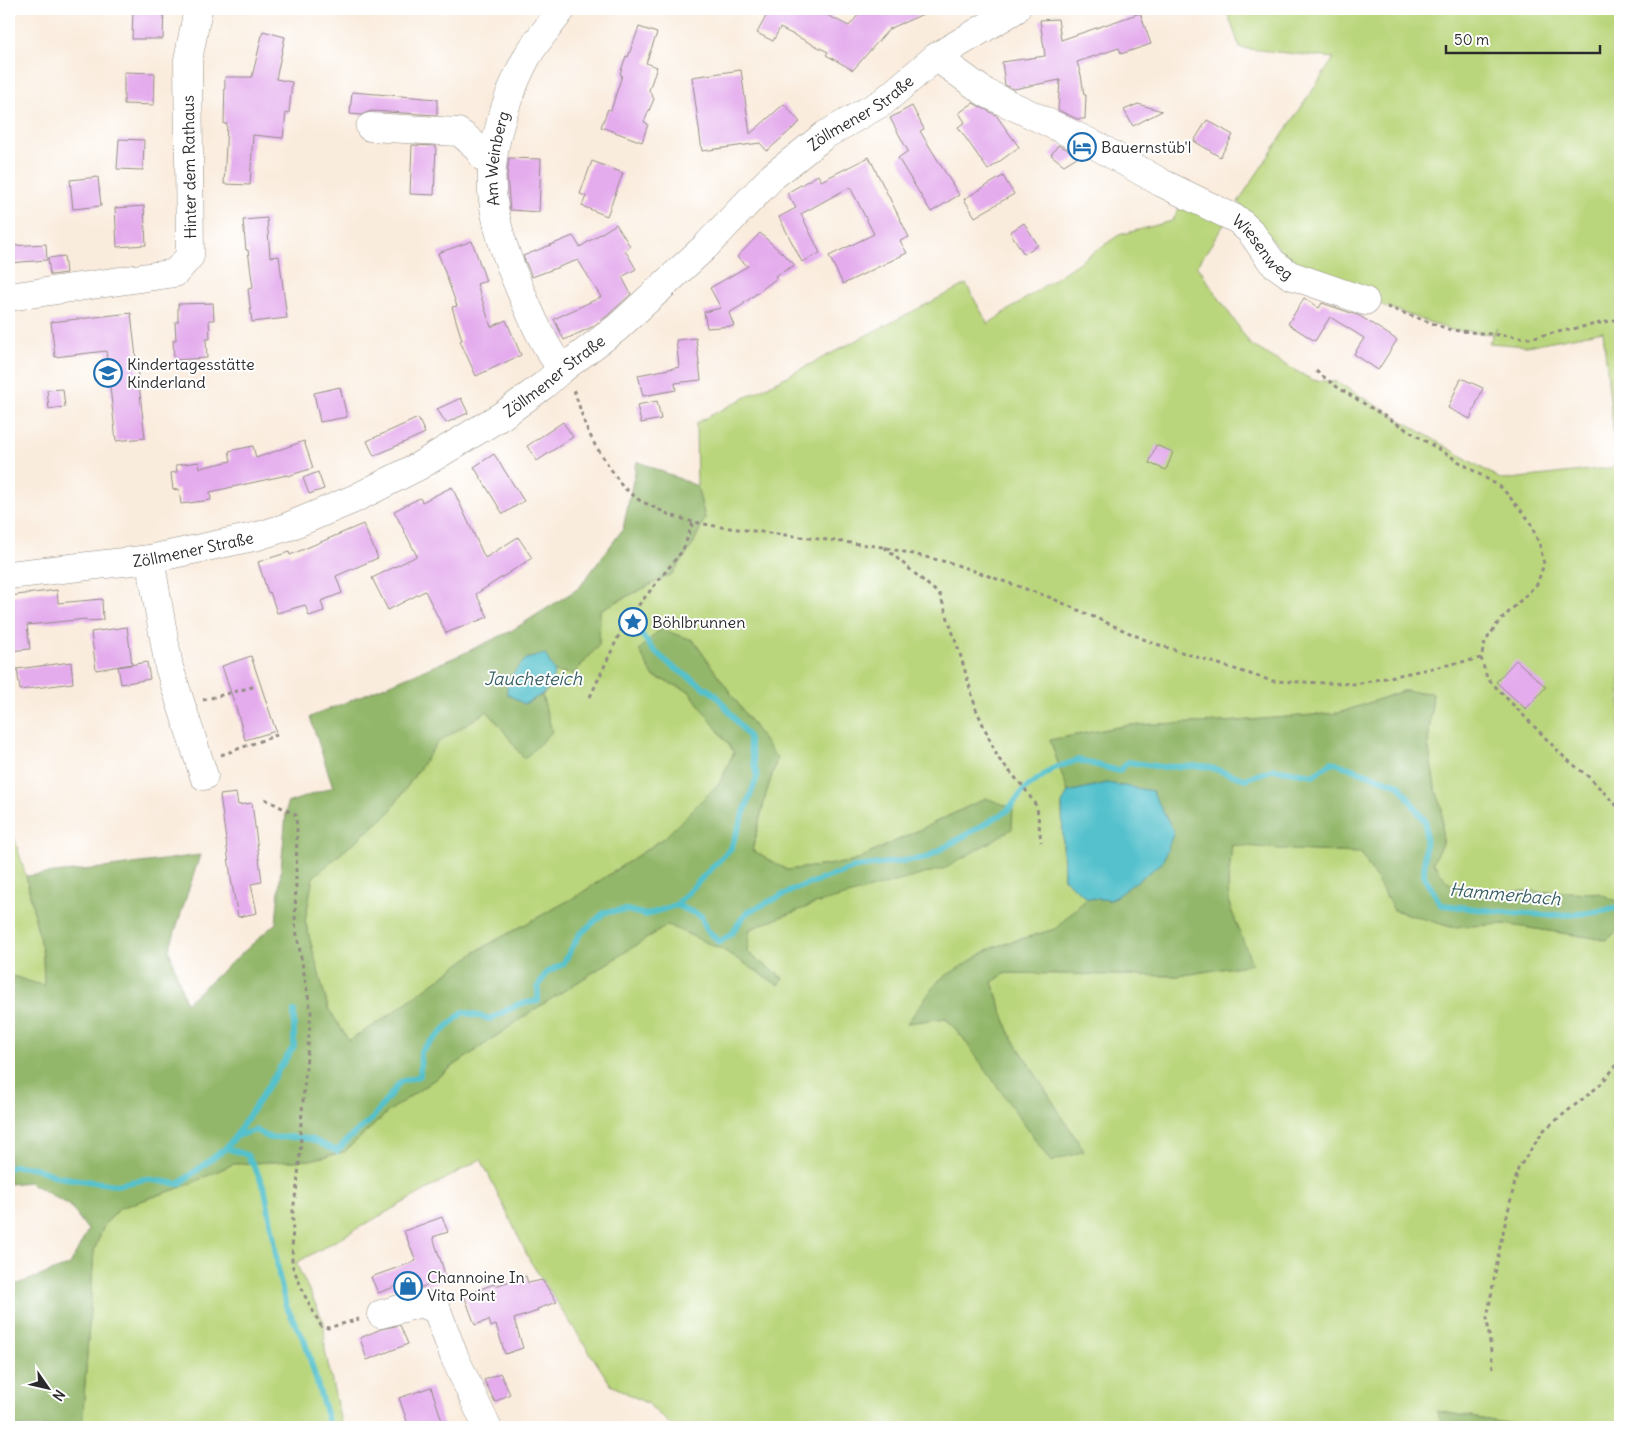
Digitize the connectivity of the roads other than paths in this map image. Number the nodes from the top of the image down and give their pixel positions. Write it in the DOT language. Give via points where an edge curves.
graph roads {
  1 [pos="198,9"];
  2 [pos="562,9"];
  3 [pos="1016,9"];
  4 [pos="936,56"];
  5 [pos="370,127"];
  6 [pos="492,160"];
  7 [pos="9,297"];
  8 [pos="1365,301"];
  9 [pos="567,375"];
  10 [pos="150,559"];
  11 [pos="9,575"];
  12 [pos="211,766"];
  13 [pos="381,1314"];
  14 [pos="487,1427"];
  1 -- 7 [label="street, Hinter dem Rathaus" via="188,60 190,256 175,272"];
  2 -- 6 [label="street, Am Weinberg" via="529,54 513,85"];
  3 -- 4 [label="street, Zöllmener Straße"];
  4 -- 8 [label="street, Wiesenweg" via="986,93 1097,146 1162,183 1238,220 1272,262 1290,275"];
  4 -- 9 [label="street, Zöllmener Straße" via="883,102 825,134 773,176 705,247"];
  5 -- 6 [label="street" via="458,132 476,145 484,158"];
  6 -- 9 [label="street, Am Weinberg" via="497,224 513,276 551,354"];
  9 -- 10 [label="street, Zöllmener Straße" via="544,385 503,415 376,489 258,536"];
  10 -- 11 [label="street, Zöllmener Straße"];
  10 -- 12 [label="street" via="169,667"];
  13 -- 14 [label="street" via="422,1302 437,1310"];
}
